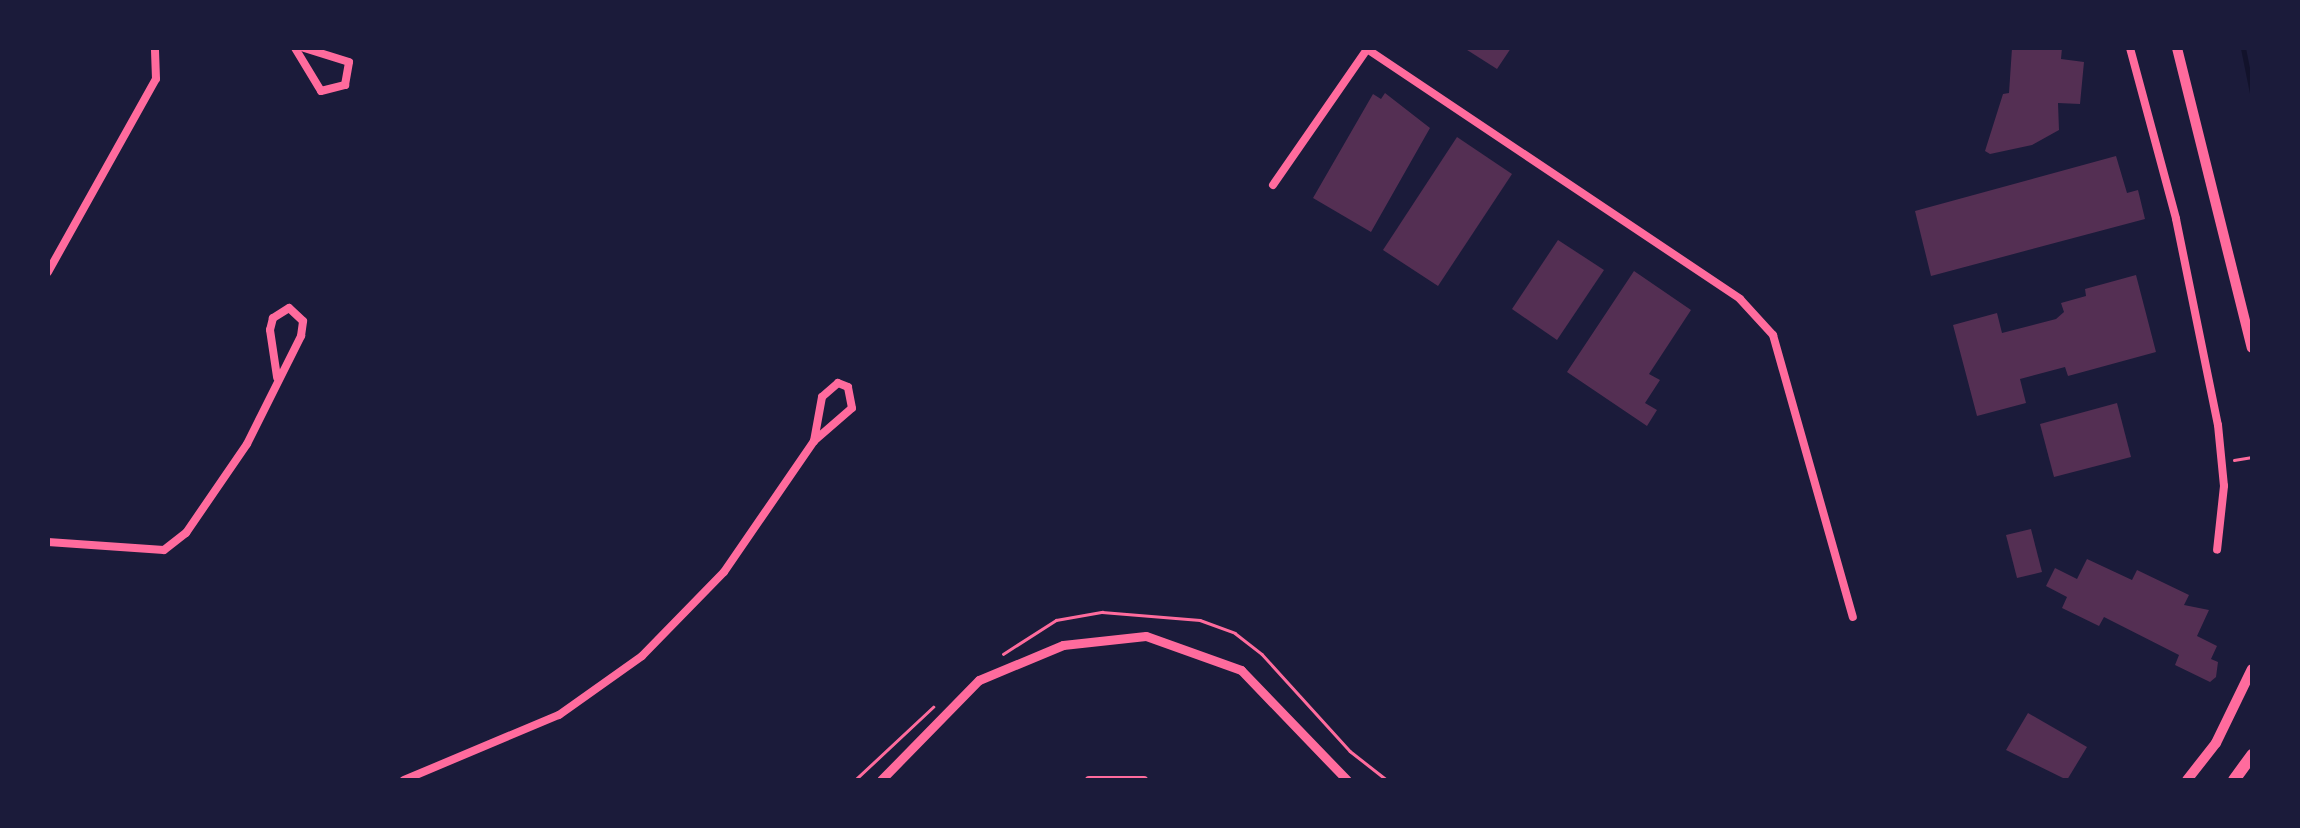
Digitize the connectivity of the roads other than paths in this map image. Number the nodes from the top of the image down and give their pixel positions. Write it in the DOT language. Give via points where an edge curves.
graph roads {
  1 [pos="155,48"];
  2 [pos="295,48"];
  3 [pos="304,48"];
  4 [pos="1367,48"];
  5 [pos="2130,48"];
  6 [pos="2177,48"];
  7 [pos="1274,186"];
  8 [pos="48,272"];
  9 [pos="2252,348"];
  10 [pos="277,377"];
  11 [pos="814,441"];
  12 [pos="48,542"];
  13 [pos="2217,550"];
  14 [pos="1853,617"];
  15 [pos="2252,670"];
  16 [pos="2252,756"];
  17 [pos="404,780"];
  18 [pos="881,780"];
  19 [pos="1089,780"];
  20 [pos="1144,780"];
  21 [pos="1347,780"];
  22 [pos="2186,780"];
  23 [pos="2234,780"];
  1 -- 8 [label="street" via="156,79"];
  2 -- 3 [label="street" via="320,91 346,86 349,62"];
  4 -- 7 [label="street"];
  4 -- 14 [label="street" via="1740,299 1774,335"];
  5 -- 13 [label="street" via="2176,218 2224,462"];
  6 -- 9 [label="main road"];
  10 -- 10 [label="street" via="270,330 273,318 289,308 303,321 301,336"];
  10 -- 12 [label="street" via="247,444 186,533 164,550"];
  11 -- 11 [label="street" via="822,396 838,384 848,387 852,408"];
  11 -- 17 [label="street" via="724,572 642,656 559,715"];
  15 -- 22 [label="main road" via="2216,743"];
  16 -- 23 [label="highway"];
  18 -- 21 [label="street" via="980,680 1063,645 1146,636 1241,670"];
  19 -- 20 [label="street"];
}
